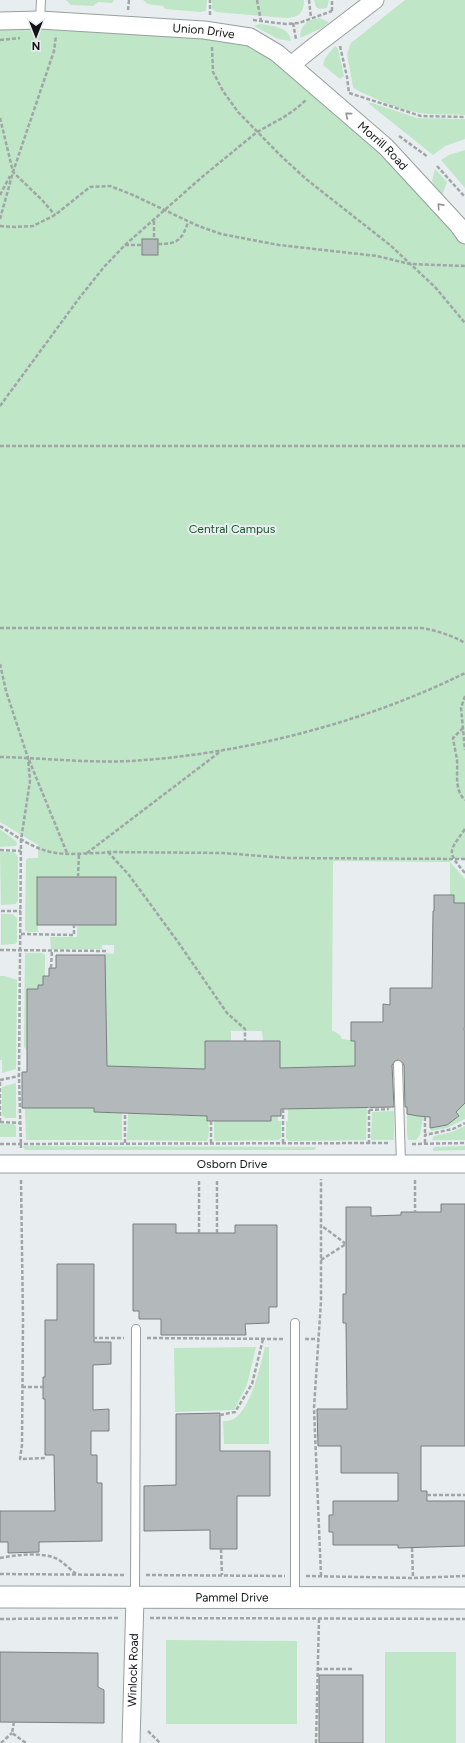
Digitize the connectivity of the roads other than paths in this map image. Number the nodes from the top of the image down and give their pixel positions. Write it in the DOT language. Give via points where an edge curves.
graph roads {
  1 [pos="41,0"];
  2 [pos="375,0"];
  3 [pos="40,20"];
  4 [pos="0,21"];
  5 [pos="291,65"];
  6 [pos="465,236"];
  7 [pos="398,1065"];
  8 [pos="0,1164"];
  9 [pos="401,1164"];
  10 [pos="465,1164"];
  11 [pos="295,1323"];
  12 [pos="136,1329"];
  13 [pos="0,1597"];
  14 [pos="135,1597"];
  15 [pos="295,1597"];
  16 [pos="465,1598"];
  17 [pos="131,1743"];
  1 -- 3 [label="lane"];
  2 -- 5 [label="street"];
  3 -- 4 [label="street, Union Drive"];
  3 -- 5 [label="street, Union Drive" via="236,33 259,41"];
  6 -- 5 [label="street, Morrill Road, one-way" via="386,147"];
  7 -- 9 [label="lane"];
  8 -- 9 [label="street, Osborn Drive"];
  9 -- 10 [label="street, Osborn Drive"];
  11 -- 15 [label="lane"];
  12 -- 14 [label="lane"];
  13 -- 14 [label="street, Pammel Drive"];
  14 -- 15 [label="street, Pammel Drive"];
  14 -- 17 [label="street, Winlock Road"];
  15 -- 16 [label="street, Pammel Drive"];
}
